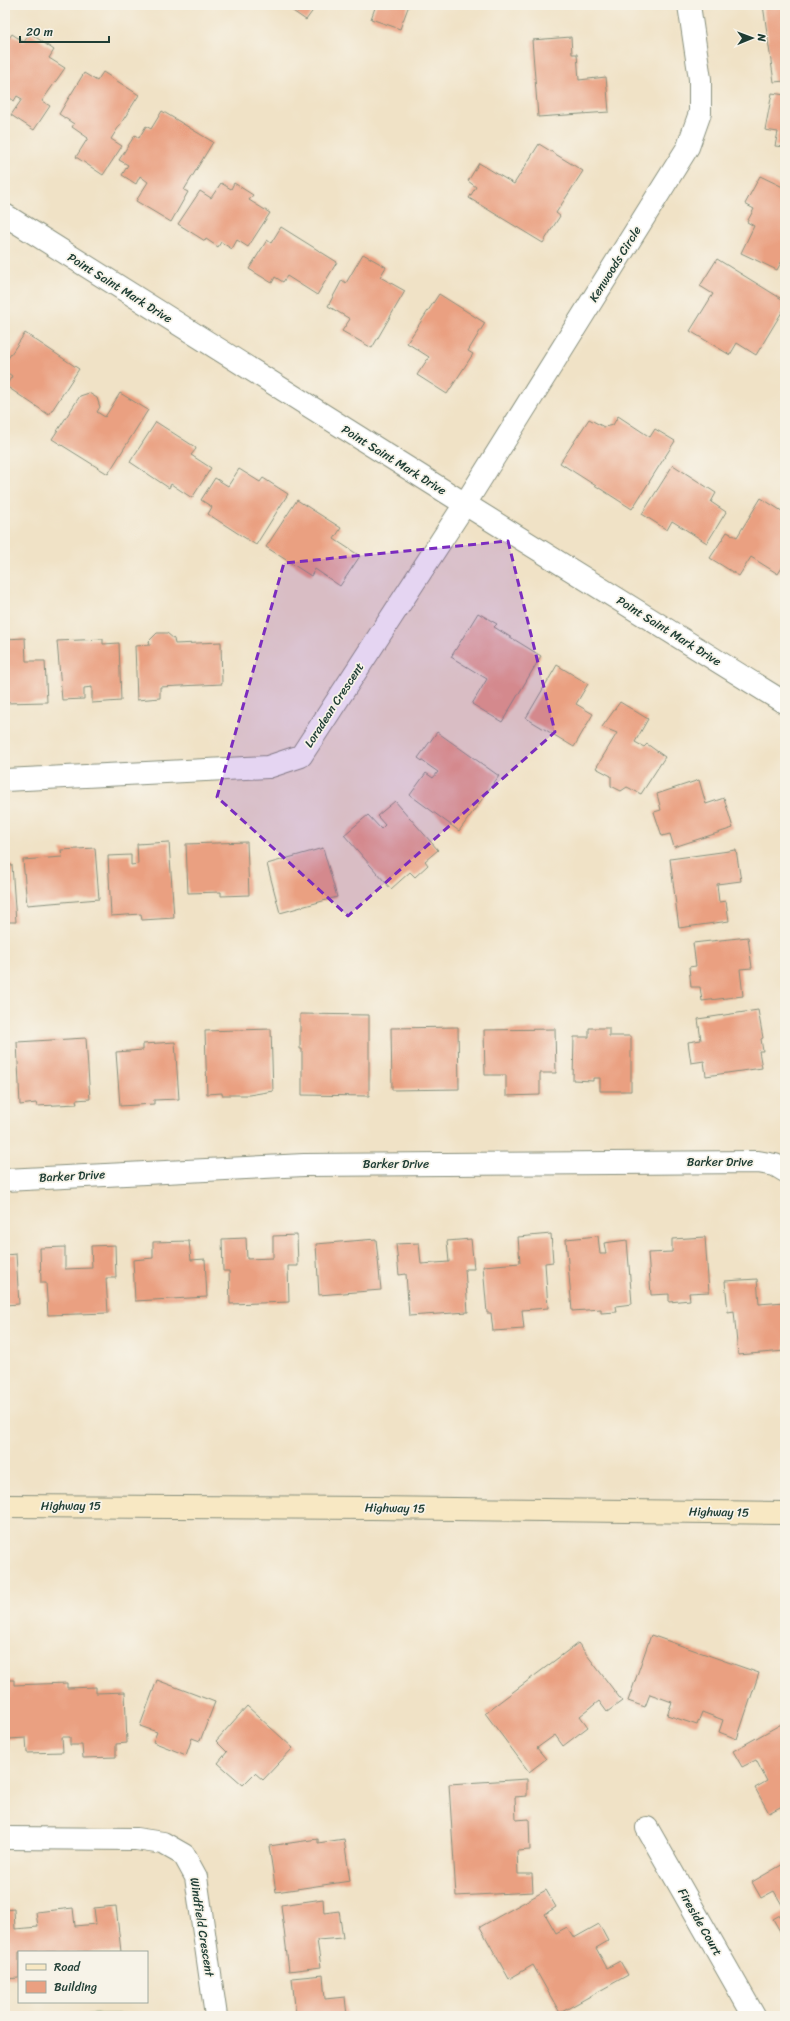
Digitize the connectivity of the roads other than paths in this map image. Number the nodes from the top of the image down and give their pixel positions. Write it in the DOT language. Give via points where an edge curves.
graph roads {
  1 [pos="689,5"];
  2 [pos="5,215"];
  3 [pos="464,504"];
  4 [pos="785,703"];
  5 [pos="5,780"];
  6 [pos="785,1171"];
  7 [pos="5,1180"];
  8 [pos="5,1506"];
  9 [pos="785,1513"];
  10 [pos="647,1828"];
  11 [pos="5,1838"];
  12 [pos="216,2016"];
  13 [pos="754,2016"];
  1 -- 3 [label="street, Kenwoods Circle" via="700,79 700,113 688,148"];
  2 -- 3 [label="street, Point Saint Mark Drive"];
  3 -- 4 [label="street, Point Saint Mark Drive"];
  3 -- 5 [label="street, Loradean Crescent" via="301,756 268,767"];
  6 -- 7 [label="street, Barker Drive" via="775,1165 758,1162 304,1165"];
  8 -- 9 [label="main road, Highway 15"];
  10 -- 13 [label="street, Fireside Court"];
  11 -- 12 [label="street, Windfield Crescent" via="136,1839 163,1843 184,1855 196,1877"];
}
